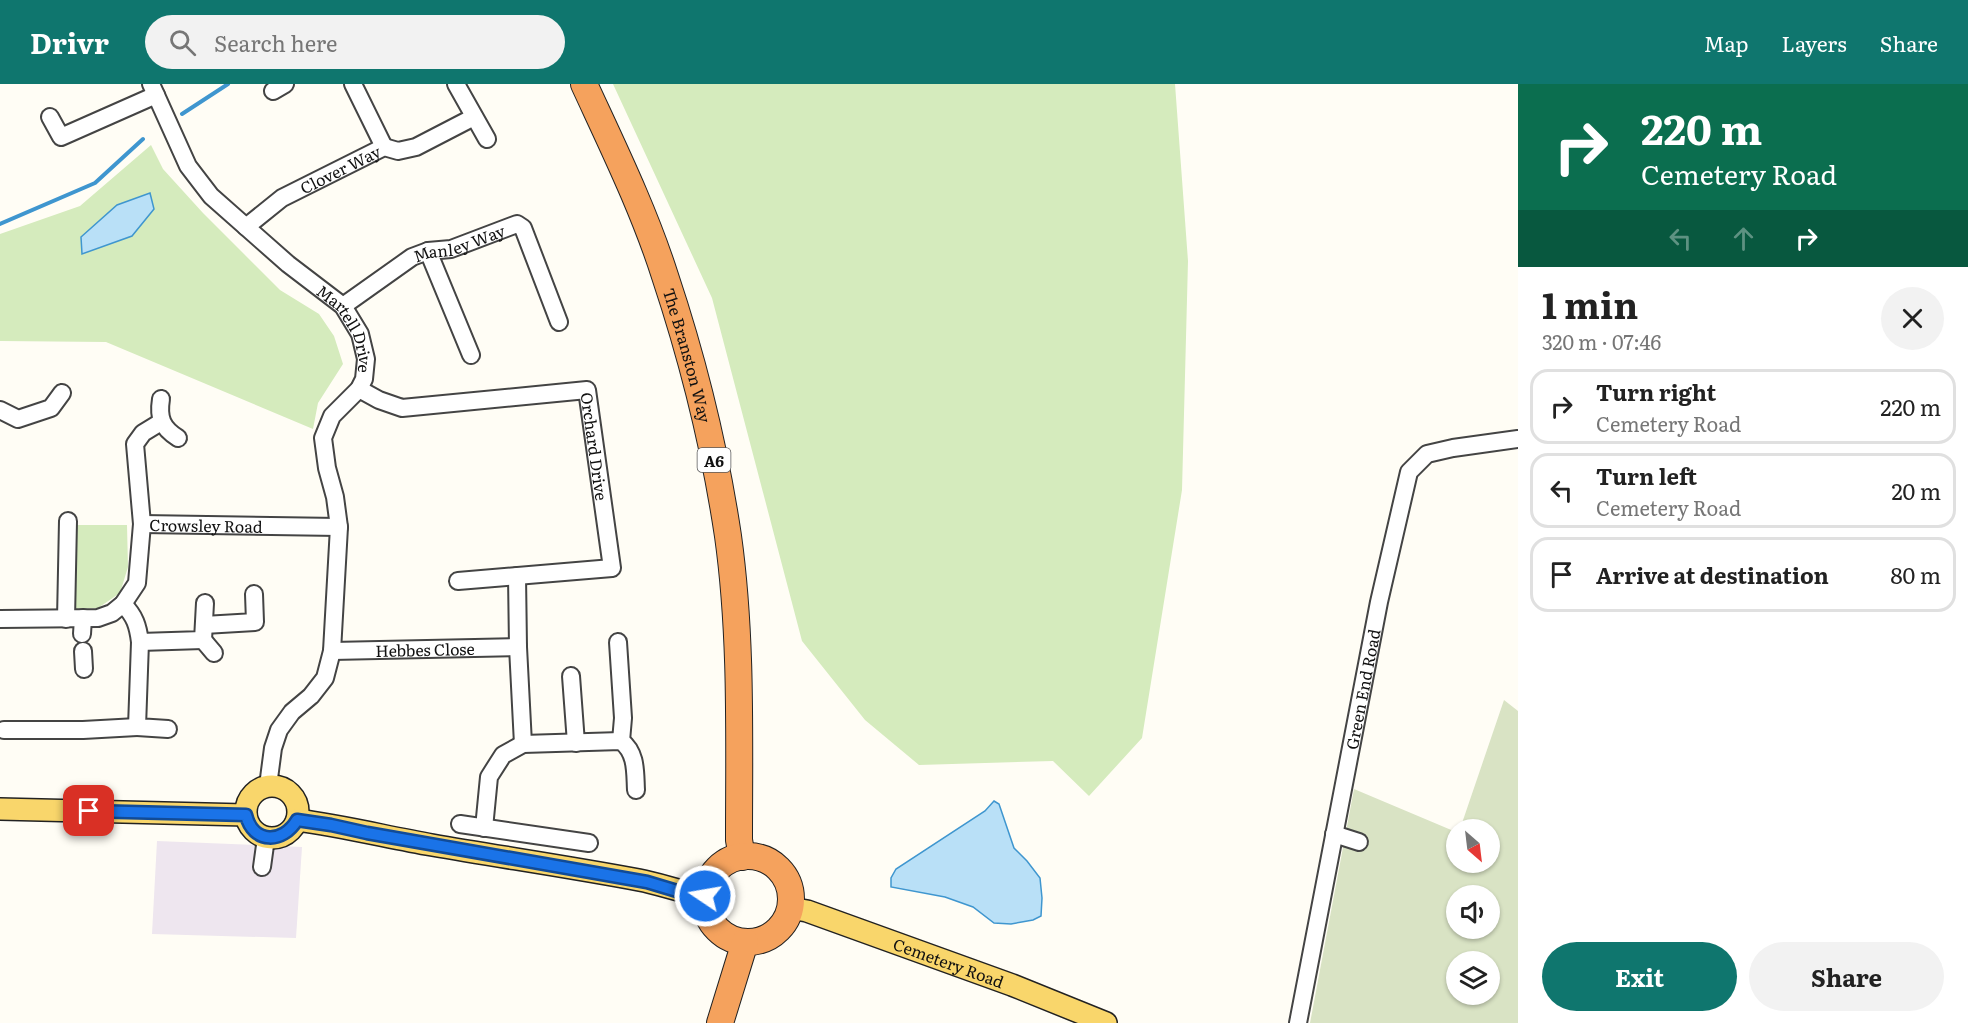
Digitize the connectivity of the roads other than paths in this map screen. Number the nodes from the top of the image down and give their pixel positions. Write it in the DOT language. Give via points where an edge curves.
graph roads {
  1 [pos="353,84"];
  2 [pos="456,84"];
  3 [pos="584,84"];
  4 [pos="154,90"];
  5 [pos="50,117"];
  6 [pos="474,117"];
  7 [pos="487,139"];
  8 [pos="384,147"];
  9 [pos="246,227"];
  10 [pos="428,251"];
  11 [pos="343,306"];
  12 [pos="559,322"];
  13 [pos="471,355"];
  14 [pos="359,389"];
  15 [pos="62,393"];
  16 [pos="161,399"];
  17 [pos="0,410"];
  18 [pos="161,422"];
  19 [pos="178,438"];
  20 [pos="1518,439"];
  21 [pos="68,521"];
  22 [pos="142,524"];
  23 [pos="339,527"];
  24 [pos="518,576"];
  25 [pos="458,581"];
  26 [pos="255,594"];
  27 [pos="205,603"];
  28 [pos="123,604"];
  29 [pos="0,619"];
  30 [pos="77,624"];
  31 [pos="207,640"];
  32 [pos="140,642"];
  33 [pos="618,642"];
  34 [pos="518,647"];
  35 [pos="83,651"];
  36 [pos="332,651"];
  37 [pos="84,669"];
  38 [pos="571,676"];
  39 [pos="137,727"];
  40 [pos="168,729"];
  41 [pos="4,730"];
  42 [pos="621,741"];
  43 [pos="576,743"];
  44 [pos="523,744"];
  45 [pos="268,786"];
  46 [pos="636,790"];
  47 [pos="0,809"];
  48 [pos="246,815"];
  49 [pos="297,820"];
  50 [pos="460,824"];
  51 [pos="484,828"];
  52 [pos="1334,834"];
  53 [pos="266,838"];
  54 [pos="1359,842"];
  55 [pos="589,843"];
  56 [pos="742,857"];
  57 [pos="262,867"];
  58 [pos="705,896"];
  59 [pos="790,908"];
  60 [pos="745,942"];
  61 [pos="720,1023"];
  62 [pos="1106,1023"];
  63 [pos="1298,1023"];
  1 -- 8 [label="street"];
  2 -- 6 [label="street"];
  3 -- 56 [label="highway, The Branston Way / A6" via="665,276 713,450 728,537 736,619"];
  4 -- 5 [label="street" via="64,143"];
  4 -- 9 [label="street, Martell Drive" via="188,166 211,196"];
  6 -- 7 [label="street"];
  6 -- 8 [label="street, Clover Way" via="416,147 398,151"];
  8 -- 9 [label="street, Clover Way" via="282,198"];
  9 -- 11 [label="street, Martell Drive"];
  10 -- 11 [label="street, Manley Way" via="412,257"];
  10 -- 12 [label="street, Manley Way" via="451,249 517,225 523,228"];
  10 -- 13 [label="street"];
  11 -- 14 [label="street, Martell Drive" via="360,334 366,359"];
  14 -- 23 [label="street, Martell Drive" via="332,416 323,438"];
  14 -- 24 [label="street, Orchard Drive" via="402,408 587,390 612,568"];
  15 -- 17 [label="street" via="51,408 18,419"];
  16 -- 18 [label="street"];
  18 -- 19 [label="street"];
  18 -- 22 [label="street" via="143,433 135,444"];
  20 -- 52 [label="street, Green End Road" via="1427,454 1409,472 1379,602"];
  21 -- 30 [label="street"];
  22 -- 23 [label="street, Crowsley Road"];
  22 -- 28 [label="street, Crowsley Road" via="137,583"];
  23 -- 36 [label="street, Martell Drive"];
  24 -- 25 [label="street, Orchard Drive"];
  24 -- 34 [label="street"];
  26 -- 31 [label="street" via="255,622"];
  27 -- 31 [label="street"];
  28 -- 30 [label="street" via="112,613"];
  28 -- 32 [label="street" via="133,614"];
  29 -- 30 [label="street"];
  31 -- 32 [label="street"];
  32 -- 39 [label="street"];
  33 -- 42 [label="street"];
  34 -- 36 [label="street, Hebbes Close"];
  34 -- 44 [label="street"];
  35 -- 37 [label="street"];
  36 -- 45 [label="street, Martell Drive" via="325,678 279,730"];
  38 -- 43 [label="street"];
  39 -- 40 [label="street"];
  39 -- 41 [label="street"];
  42 -- 43 [label="street"];
  42 -- 46 [label="street" via="632,756"];
  43 -- 44 [label="street"];
  44 -- 51 [label="street" via="502,755 489,777"];
  45 -- 48 [label="main road" via="254,793 247,803"];
  45 -- 49 [label="main road" via="282,788 294,798"];
  47 -- 48 [label="main road"];
  48 -- 53 [label="main road" via="251,828"];
  49 -- 53 [label="main road" via="291,830 276,838"];
  49 -- 58 [label="main road" via="564,866"];
  50 -- 51 [label="street"];
  51 -- 55 [label="street"];
  52 -- 54 [label="street"];
  52 -- 63 [label="street, Green End Road"];
  53 -- 57 [label="street"];
  56 -- 58 [label="highway" via="717,870"];
  56 -- 59 [label="highway" via="755,857 779,870 791,894"];
  58 -- 60 [label="highway" via="711,922 732,939"];
  59 -- 60 [label="highway" via="779,930 757,942"];
  59 -- 62 [label="main road, Cemetery Road" via="807,910"];
  60 -- 61 [label="highway"];
}
